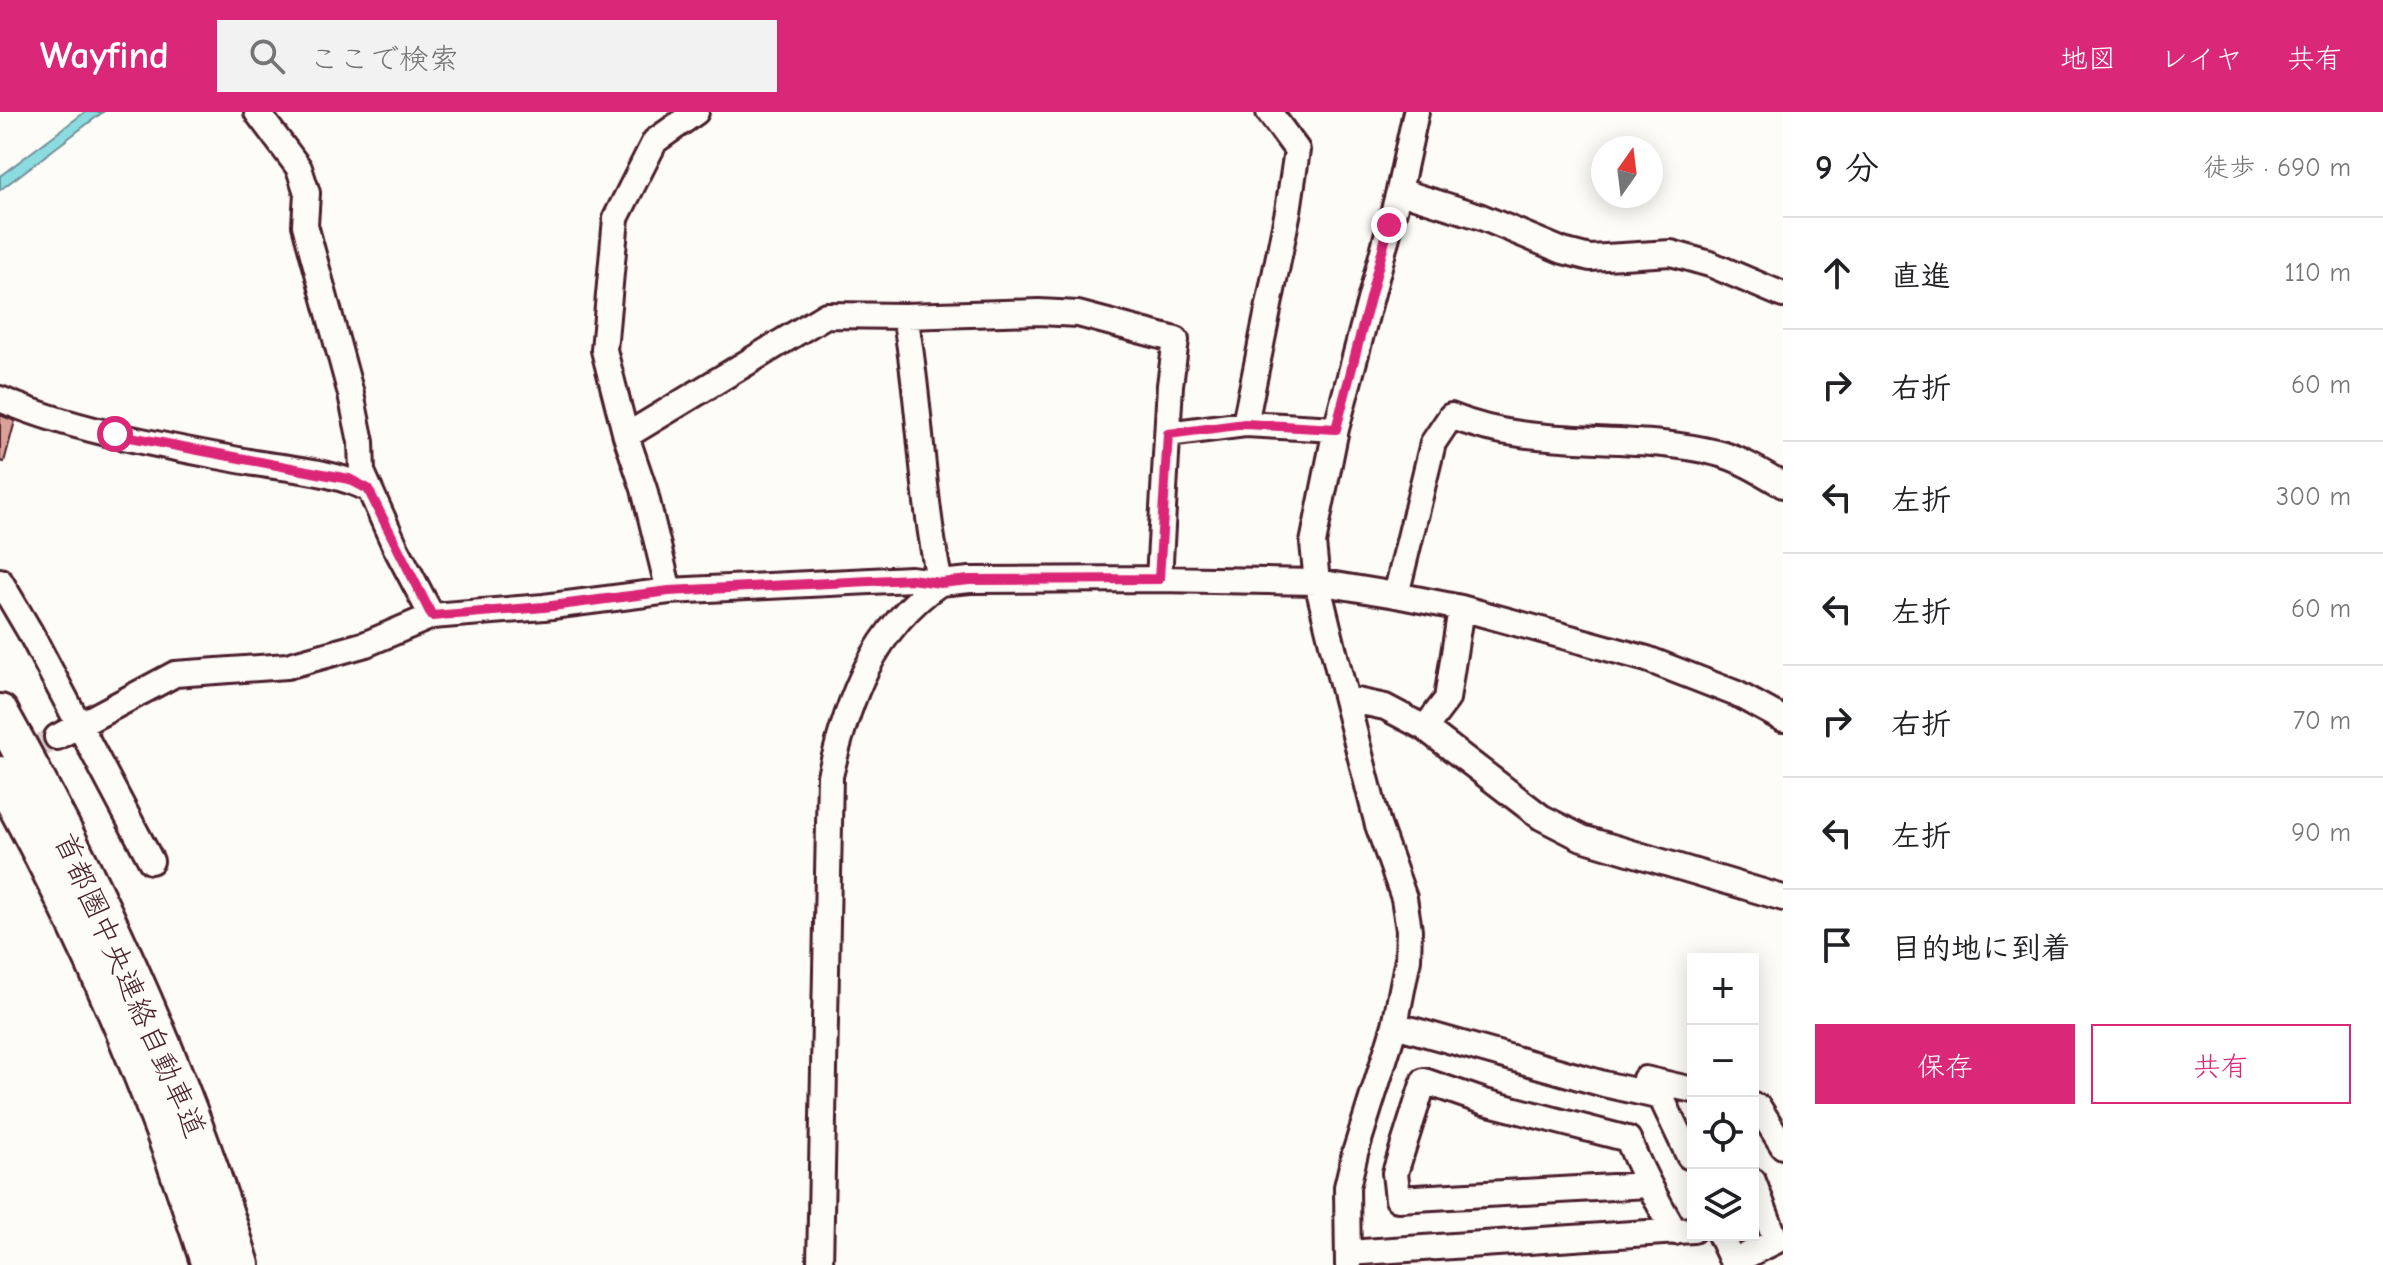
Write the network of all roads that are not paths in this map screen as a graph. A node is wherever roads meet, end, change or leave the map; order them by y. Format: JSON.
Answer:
{"nodes":[{"id":1,"x":257,"y":112,"type":"edge"},
{"id":2,"x":696,"y":112,"type":"edge"},
{"id":3,"x":1269,"y":112,"type":"edge"},
{"id":4,"x":1416,"y":112,"type":"edge"},
{"id":5,"x":1399,"y":191,"type":"junction"},
{"id":6,"x":1783,"y":295,"type":"edge"},
{"id":7,"x":905,"y":316,"type":"junction"},
{"id":8,"x":0,"y":399,"type":"edge"},
{"id":9,"x":1245,"y":424,"type":"junction"},
{"id":10,"x":1336,"y":429,"type":"junction"},
{"id":11,"x":1168,"y":434,"type":"junction"},
{"id":12,"x":626,"y":436,"type":"junction"},
{"id":13,"x":1783,"y":485,"type":"edge"},
{"id":14,"x":368,"y":489,"type":"junction"},
{"id":15,"x":1159,"y":579,"type":"junction"},
{"id":16,"x":0,"y":581,"type":"edge"},
{"id":17,"x":1317,"y":582,"type":"junction"},
{"id":18,"x":940,"y":583,"type":"junction"},
{"id":19,"x":669,"y":591,"type":"junction"},
{"id":20,"x":1396,"y":595,"type":"junction"},
{"id":21,"x":1461,"y":608,"type":"junction"},
{"id":22,"x":432,"y":616,"type":"junction"},
{"id":23,"x":1347,"y":699,"type":"junction"},
{"id":24,"x":0,"y":713,"type":"edge"},
{"id":25,"x":1783,"y":719,"type":"edge"},
{"id":26,"x":80,"y":724,"type":"junction"},
{"id":27,"x":1425,"y":728,"type":"junction"},
{"id":28,"x":57,"y":737,"type":"tunnel mouth"},
{"id":29,"x":0,"y":775,"type":"edge"},
{"id":30,"x":151,"y":861,"type":"dead end"},
{"id":31,"x":1783,"y":898,"type":"edge"},
{"id":32,"x":1395,"y":1025,"type":"junction"},
{"id":33,"x":1687,"y":1088,"type":"edge"},
{"id":34,"x":1637,"y":1091,"type":"junction"},
{"id":35,"x":1759,"y":1108,"type":"edge"},
{"id":36,"x":1783,"y":1146,"type":"edge"},
{"id":37,"x":1687,"y":1149,"type":"edge"},
{"id":38,"x":1648,"y":1185,"type":"junction"},
{"id":39,"x":1759,"y":1197,"type":"edge"},
{"id":40,"x":1684,"y":1231,"type":"edge"},
{"id":41,"x":1723,"y":1241,"type":"edge"},
{"id":42,"x":1348,"y":1259,"type":"edge"},
{"id":43,"x":1733,"y":1264,"type":"edge"},
{"id":44,"x":210,"y":1265,"type":"edge"},
{"id":45,"x":241,"y":1265,"type":"edge"},
{"id":46,"x":820,"y":1265,"type":"edge"}],
"edges":[{"from":1,"to":14,"type":"street"},
{"from":2,"to":12,"type":"street"},
{"from":3,"to":9,"type":"street"},
{"from":4,"to":5,"type":"street"},
{"from":5,"to":6,"type":"street"},
{"from":5,"to":10,"type":"street"},
{"from":7,"to":11,"type":"street"},
{"from":7,"to":12,"type":"street"},
{"from":7,"to":18,"type":"street"},
{"from":8,"to":14,"type":"street"},
{"from":9,"to":10,"type":"street"},
{"from":9,"to":11,"type":"street"},
{"from":10,"to":17,"type":"street"},
{"from":11,"to":15,"type":"street"},
{"from":12,"to":19,"type":"street"},
{"from":13,"to":20,"type":"street"},
{"from":14,"to":22,"type":"street"},
{"from":15,"to":17,"type":"street"},
{"from":15,"to":18,"type":"street"},
{"from":16,"to":26,"type":"street"},
{"from":17,"to":20,"type":"street"},
{"from":17,"to":23,"type":"street"},
{"from":18,"to":19,"type":"street"},
{"from":18,"to":46,"type":"street"},
{"from":19,"to":22,"type":"street"},
{"from":20,"to":21,"type":"street"},
{"from":21,"to":25,"type":"street"},
{"from":21,"to":27,"type":"street"},
{"from":22,"to":26,"type":"street"},
{"from":23,"to":27,"type":"street"},
{"from":23,"to":32,"type":"street"},
{"from":24,"to":45,"type":"highway","name":"首都圏中央連絡自動車道"},
{"from":26,"to":28,"type":"street"},
{"from":26,"to":30,"type":"street"},
{"from":27,"to":31,"type":"street"},
{"from":29,"to":44,"type":"highway","name":"首都圏中央連絡自動車道"},
{"from":32,"to":34,"type":"street"},
{"from":32,"to":42,"type":"street"},
{"from":33,"to":34,"type":"street"},
{"from":34,"to":37,"type":"street"},
{"from":35,"to":36,"type":"street"},
{"from":38,"to":38,"type":"street"},
{"from":38,"to":40,"type":"street"},
{"from":39,"to":43,"type":"street"},
{"from":40,"to":42,"type":"street"},
{"from":41,"to":43,"type":"street"}]}
